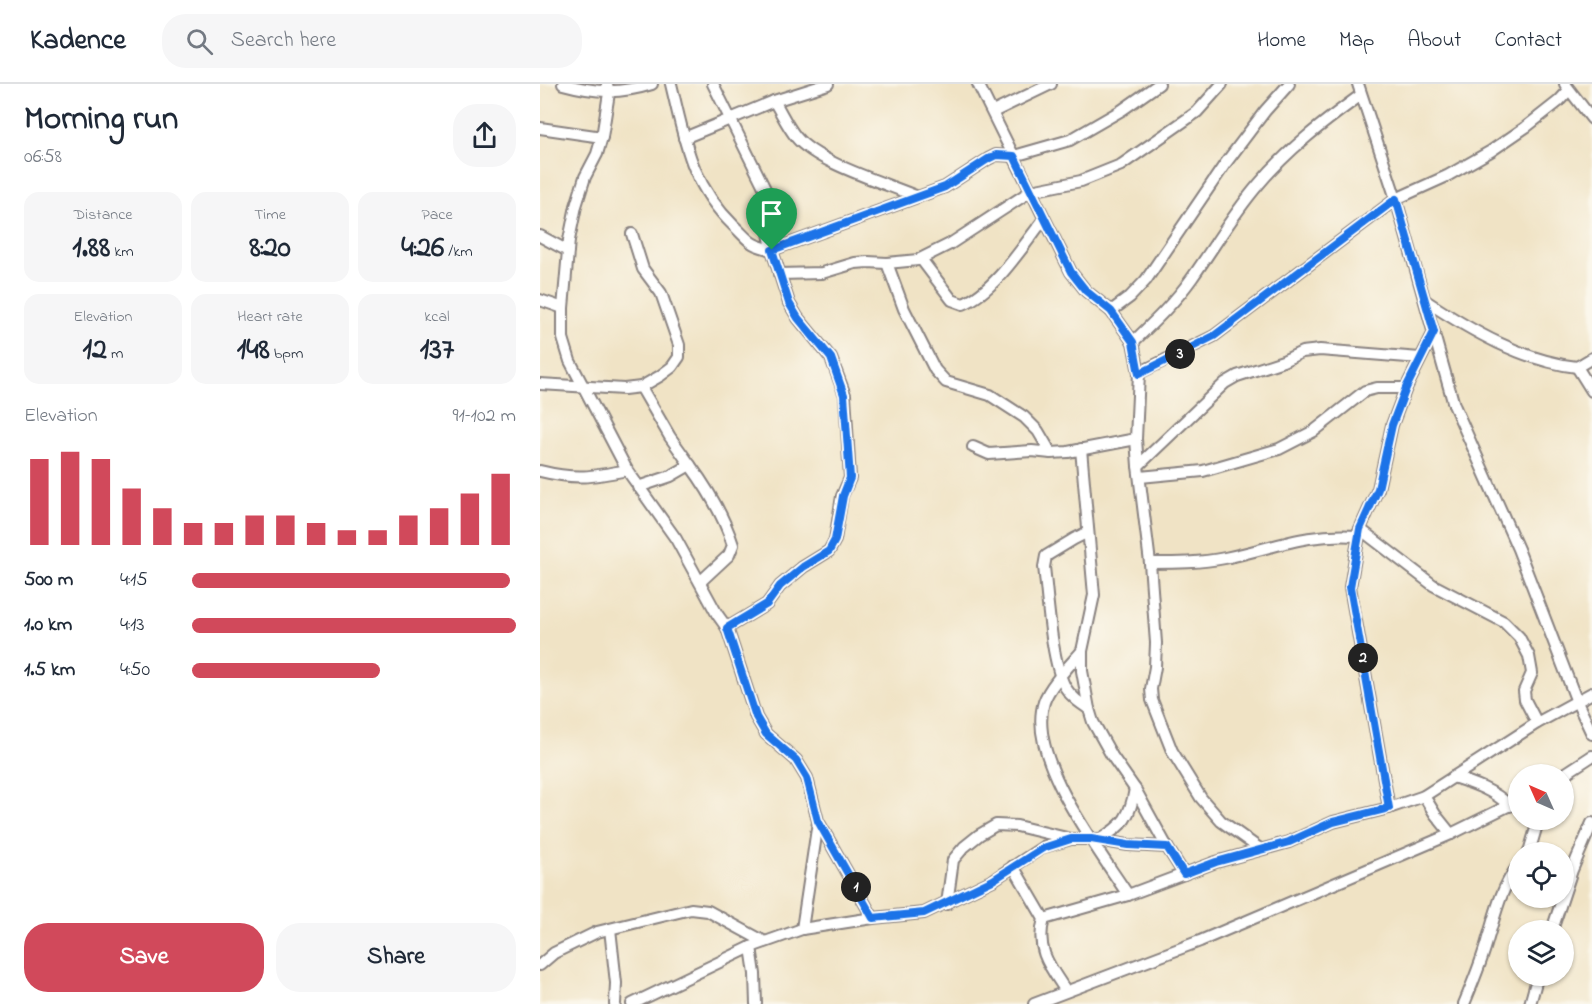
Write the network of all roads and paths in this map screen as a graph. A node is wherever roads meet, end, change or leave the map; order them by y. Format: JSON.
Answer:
{"nodes":[{"id":1,"x":564,"y":84,"type":"edge"},
{"id":2,"x":652,"y":84,"type":"edge"},
{"id":3,"x":671,"y":84,"type":"edge"},
{"id":4,"x":713,"y":84,"type":"edge"},
{"id":5,"x":828,"y":84,"type":"edge"},
{"id":6,"x":978,"y":84,"type":"edge"},
{"id":7,"x":1051,"y":84,"type":"edge"},
{"id":8,"x":1159,"y":84,"type":"edge"},
{"id":9,"x":1222,"y":84,"type":"edge"},
{"id":10,"x":1289,"y":84,"type":"edge"},
{"id":11,"x":1358,"y":84,"type":"edge"},
{"id":12,"x":1567,"y":87,"type":"edge"},
{"id":13,"x":608,"y":88,"type":"edge"},
{"id":14,"x":1361,"y":95,"type":"junction"},
{"id":15,"x":774,"y":101,"type":"junction"},
{"id":16,"x":993,"y":112,"type":"junction"},
{"id":17,"x":732,"y":118,"type":"junction"},
{"id":18,"x":1592,"y":119,"type":"edge"},
{"id":19,"x":540,"y":128,"type":"edge"},
{"id":20,"x":602,"y":137,"type":"junction"},
{"id":21,"x":684,"y":138,"type":"junction"},
{"id":22,"x":1014,"y":156,"type":"junction"},
{"id":23,"x":1031,"y":191,"type":"junction"},
{"id":24,"x":918,"y":196,"type":"junction"},
{"id":25,"x":1396,"y":199,"type":"junction"},
{"id":26,"x":1044,"y":219,"type":"junction"},
{"id":27,"x":632,"y":234,"type":"dead end"},
{"id":28,"x":540,"y":237,"type":"edge"},
{"id":29,"x":772,"y":250,"type":"junction"},
{"id":30,"x":568,"y":251,"type":"junction"},
{"id":31,"x":921,"y":259,"type":"junction"},
{"id":32,"x":887,"y":263,"type":"junction"},
{"id":33,"x":779,"y":274,"type":"junction"},
{"id":34,"x":540,"y":300,"type":"edge"},
{"id":35,"x":1426,"y":301,"type":"junction"},
{"id":36,"x":563,"y":308,"type":"junction"},
{"id":37,"x":1111,"y":311,"type":"junction"},
{"id":38,"x":1434,"y":332,"type":"junction"},
{"id":39,"x":1133,"y":342,"type":"junction"},
{"id":40,"x":1420,"y":358,"type":"junction"},
{"id":41,"x":1592,"y":358,"type":"edge"},
{"id":42,"x":1577,"y":367,"type":"junction"},
{"id":43,"x":1139,"y":374,"type":"junction"},
{"id":44,"x":540,"y":384,"type":"edge"},
{"id":45,"x":582,"y":387,"type":"junction"},
{"id":46,"x":641,"y":387,"type":"junction"},
{"id":47,"x":1406,"y":388,"type":"junction"},
{"id":48,"x":1592,"y":391,"type":"edge"},
{"id":49,"x":1136,"y":439,"type":"junction"},
{"id":50,"x":974,"y":447,"type":"dead end"},
{"id":51,"x":1081,"y":449,"type":"junction"},
{"id":52,"x":1051,"y":453,"type":"junction"},
{"id":53,"x":690,"y":465,"type":"junction"},
{"id":54,"x":627,"y":470,"type":"junction"},
{"id":55,"x":540,"y":471,"type":"edge"},
{"id":56,"x":1139,"y":471,"type":"junction"},
{"id":57,"x":638,"y":487,"type":"junction"},
{"id":58,"x":1088,"y":532,"type":"junction"},
{"id":59,"x":1359,"y":532,"type":"junction"},
{"id":60,"x":1150,"y":563,"type":"junction"},
{"id":61,"x":700,"y":582,"type":"junction"},
{"id":62,"x":727,"y":628,"type":"junction"},
{"id":63,"x":1082,"y":651,"type":"junction"},
{"id":64,"x":1061,"y":677,"type":"junction"},
{"id":65,"x":1592,"y":693,"type":"edge"},
{"id":66,"x":1577,"y":702,"type":"junction"},
{"id":67,"x":1089,"y":709,"type":"junction"},
{"id":68,"x":1537,"y":723,"type":"junction"},
{"id":69,"x":1592,"y":734,"type":"edge"},
{"id":70,"x":1592,"y":756,"type":"edge"},
{"id":71,"x":1574,"y":767,"type":"edge"},
{"id":72,"x":1453,"y":777,"type":"junction"},
{"id":73,"x":1135,"y":789,"type":"junction"},
{"id":74,"x":1424,"y":796,"type":"junction"},
{"id":75,"x":1508,"y":801,"type":"edge"},
{"id":76,"x":1508,"y":807,"type":"edge"},
{"id":77,"x":1389,"y":808,"type":"junction"},
{"id":78,"x":818,"y":821,"type":"junction"},
{"id":79,"x":1592,"y":823,"type":"edge"},
{"id":80,"x":1451,"y":834,"type":"junction"},
{"id":81,"x":1071,"y":839,"type":"junction"},
{"id":82,"x":1095,"y":840,"type":"junction"},
{"id":83,"x":1167,"y":847,"type":"junction"},
{"id":84,"x":1260,"y":849,"type":"junction"},
{"id":85,"x":1013,"y":866,"type":"junction"},
{"id":86,"x":1184,"y":874,"type":"junction"},
{"id":87,"x":1508,"y":879,"type":"edge"},
{"id":88,"x":1128,"y":895,"type":"junction"},
{"id":89,"x":947,"y":904,"type":"junction"},
{"id":90,"x":873,"y":918,"type":"junction"},
{"id":91,"x":1044,"y":919,"type":"junction"},
{"id":92,"x":1555,"y":920,"type":"edge"},
{"id":93,"x":610,"y":929,"type":"junction"},
{"id":94,"x":802,"y":929,"type":"junction"},
{"id":95,"x":763,"y":941,"type":"junction"},
{"id":96,"x":751,"y":947,"type":"junction"},
{"id":97,"x":540,"y":965,"type":"edge"},
{"id":98,"x":1536,"y":986,"type":"edge"},
{"id":99,"x":1066,"y":992,"type":"junction"},
{"id":100,"x":1047,"y":1002,"type":"edge"},
{"id":101,"x":615,"y":1004,"type":"edge"},
{"id":102,"x":633,"y":1004,"type":"edge"},
{"id":103,"x":756,"y":1004,"type":"edge"},
{"id":104,"x":1034,"y":1004,"type":"edge"},
{"id":105,"x":1464,"y":1004,"type":"edge"},
{"id":106,"x":1530,"y":1004,"type":"edge"}],
"edges":[{"from":1,"to":13,"type":"street"},
{"from":2,"to":13,"type":"street"},
{"from":3,"to":21,"type":"street"},
{"from":4,"to":17,"type":"street"},
{"from":5,"to":15,"type":"street"},
{"from":6,"to":16,"type":"street"},
{"from":7,"to":16,"type":"street"},
{"from":8,"to":22,"type":"street"},
{"from":9,"to":23,"type":"street"},
{"from":10,"to":37,"type":"street"},
{"from":11,"to":14,"type":"street"},
{"from":12,"to":18,"type":"street"},
{"from":12,"to":25,"type":"street"},
{"from":13,"to":20,"type":"street"},
{"from":14,"to":25,"type":"street"},
{"from":14,"to":39,"type":"street"},
{"from":15,"to":17,"type":"street"},
{"from":15,"to":24,"type":"street"},
{"from":16,"to":22,"type":"street"},
{"from":17,"to":21,"type":"street"},
{"from":17,"to":29,"type":"street"},
{"from":19,"to":20,"type":"street"},
{"from":20,"to":30,"type":"street"},
{"from":21,"to":29,"type":"street"},
{"from":22,"to":23,"type":"street"},
{"from":22,"to":24,"type":"street"},
{"from":23,"to":26,"type":"street"},
{"from":23,"to":31,"type":"street"},
{"from":24,"to":29,"type":"street"},
{"from":25,"to":35,"type":"street"},
{"from":25,"to":43,"type":"street"},
{"from":26,"to":31,"type":"street"},
{"from":26,"to":37,"type":"street"},
{"from":27,"to":46,"type":"street"},
{"from":28,"to":30,"type":"street"},
{"from":29,"to":33,"type":"street"},
{"from":30,"to":36,"type":"street"},
{"from":31,"to":32,"type":"street"},
{"from":32,"to":33,"type":"street"},
{"from":32,"to":52,"type":"street"},
{"from":33,"to":62,"type":"street"},
{"from":34,"to":36,"type":"street"},
{"from":35,"to":38,"type":"street"},
{"from":35,"to":42,"type":"street"},
{"from":36,"to":45,"type":"street"},
{"from":37,"to":39,"type":"street"},
{"from":38,"to":40,"type":"street"},
{"from":38,"to":66,"type":"street"},
{"from":39,"to":43,"type":"street"},
{"from":40,"to":47,"type":"street"},
{"from":40,"to":56,"type":"street"},
{"from":41,"to":42,"type":"street"},
{"from":42,"to":48,"type":"street"},
{"from":43,"to":49,"type":"street"},
{"from":44,"to":45,"type":"street"},
{"from":45,"to":46,"type":"street"},
{"from":45,"to":54,"type":"street"},
{"from":46,"to":53,"type":"street"},
{"from":47,"to":56,"type":"street"},
{"from":47,"to":59,"type":"street"},
{"from":49,"to":51,"type":"street"},
{"from":49,"to":56,"type":"street"},
{"from":50,"to":52,"type":"street"},
{"from":51,"to":52,"type":"street"},
{"from":51,"to":58,"type":"street"},
{"from":53,"to":57,"type":"street"},
{"from":53,"to":61,"type":"street"},
{"from":54,"to":55,"type":"street"},
{"from":54,"to":57,"type":"street"},
{"from":56,"to":60,"type":"street"},
{"from":57,"to":61,"type":"street"},
{"from":58,"to":63,"type":"street"},
{"from":58,"to":64,"type":"street"},
{"from":59,"to":60,"type":"street"},
{"from":59,"to":68,"type":"street"},
{"from":59,"to":77,"type":"street"},
{"from":60,"to":84,"type":"street"},
{"from":61,"to":62,"type":"street"},
{"from":62,"to":78,"type":"street"},
{"from":63,"to":64,"type":"street"},
{"from":63,"to":67,"type":"street"},
{"from":64,"to":67,"type":"street"},
{"from":64,"to":82,"type":"street"},
{"from":65,"to":66,"type":"street"},
{"from":66,"to":68,"type":"street"},
{"from":66,"to":69,"type":"street"},
{"from":67,"to":73,"type":"street"},
{"from":68,"to":72,"type":"street"},
{"from":70,"to":71,"type":"street"},
{"from":72,"to":74,"type":"street"},
{"from":72,"to":75,"type":"street"},
{"from":73,"to":82,"type":"street"},
{"from":73,"to":83,"type":"street"},
{"from":74,"to":77,"type":"street"},
{"from":74,"to":80,"type":"street"},
{"from":76,"to":80,"type":"street"},
{"from":77,"to":84,"type":"street"},
{"from":78,"to":90,"type":"street"},
{"from":78,"to":94,"type":"street"},
{"from":79,"to":92,"type":"street"},
{"from":80,"to":99,"type":"street"},
{"from":81,"to":82,"type":"street"},
{"from":81,"to":85,"type":"street"},
{"from":81,"to":89,"type":"street"},
{"from":82,"to":83,"type":"street"},
{"from":82,"to":88,"type":"street"},
{"from":83,"to":86,"type":"street"},
{"from":84,"to":86,"type":"street"},
{"from":85,"to":89,"type":"street"},
{"from":85,"to":91,"type":"street"},
{"from":86,"to":88,"type":"street"},
{"from":87,"to":105,"type":"street"},
{"from":88,"to":91,"type":"street"},
{"from":89,"to":90,"type":"street"},
{"from":90,"to":94,"type":"street"},
{"from":91,"to":99,"type":"street"},
{"from":93,"to":95,"type":"street"},
{"from":93,"to":97,"type":"street"},
{"from":93,"to":101,"type":"street"},
{"from":94,"to":95,"type":"street"},
{"from":95,"to":96,"type":"street"},
{"from":96,"to":102,"type":"street"},
{"from":96,"to":103,"type":"street"},
{"from":98,"to":106,"type":"street"},
{"from":99,"to":100,"type":"street"},
{"from":100,"to":104,"type":"street"}]}
